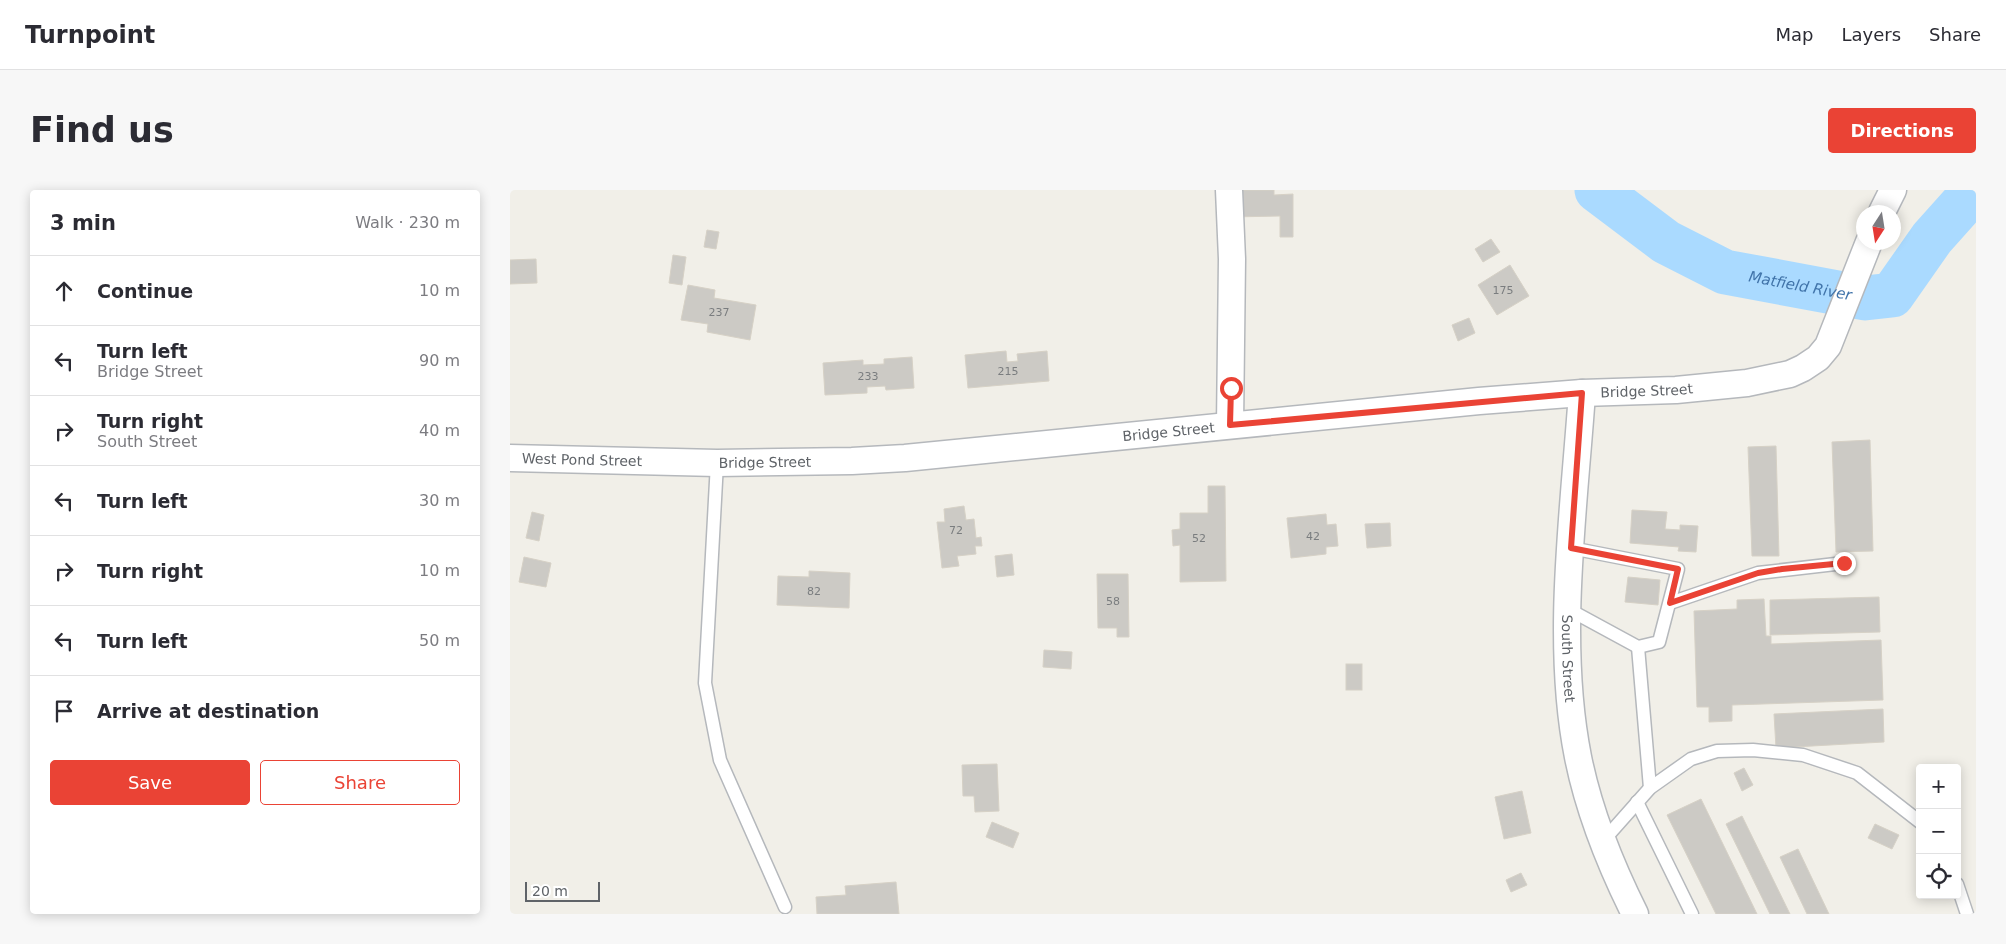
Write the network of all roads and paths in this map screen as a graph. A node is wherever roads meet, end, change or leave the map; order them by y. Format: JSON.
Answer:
{"nodes":[{"id":1,"x":1230,"y":190,"type":"edge"},
{"id":2,"x":1893,"y":190,"type":"edge"},
{"id":3,"x":1886,"y":205,"type":"edge"},
{"id":4,"x":1866,"y":250,"type":"edge"},
{"id":5,"x":1582,"y":393,"type":"junction"},
{"id":6,"x":1230,"y":425,"type":"junction"},
{"id":7,"x":510,"y":458,"type":"edge"},
{"id":8,"x":656,"y":462,"type":"joint"},
{"id":9,"x":717,"y":463,"type":"junction"},
{"id":10,"x":1571,"y":548,"type":"junction"},
{"id":11,"x":1844,"y":563,"type":"dead end"},
{"id":12,"x":1670,"y":603,"type":"junction"},
{"id":13,"x":1568,"y":609,"type":"junction"},
{"id":14,"x":1638,"y":648,"type":"junction"},
{"id":15,"x":1650,"y":788,"type":"junction"},
{"id":16,"x":1637,"y":802,"type":"junction"},
{"id":17,"x":1916,"y":819,"type":"edge"},
{"id":18,"x":1603,"y":841,"type":"junction"},
{"id":19,"x":1961,"y":896,"type":"edge"},
{"id":20,"x":785,"y":907,"type":"dead end"},
{"id":21,"x":1635,"y":914,"type":"edge"},
{"id":22,"x":1692,"y":914,"type":"edge"},
{"id":23,"x":1967,"y":914,"type":"edge"}],
"edges":[{"from":1,"to":6,"type":"street"},
{"from":2,"to":3,"type":"street"},
{"from":4,"to":5,"type":"street","name":"Bridge Street"},
{"from":5,"to":6,"type":"street","name":"Bridge Street"},
{"from":5,"to":10,"type":"street","name":"South Street"},
{"from":6,"to":9,"type":"street","name":"Bridge Street"},
{"from":7,"to":8,"type":"street","name":"West Pond Street"},
{"from":8,"to":9,"type":"street","name":"Bridge Street"},
{"from":9,"to":20,"type":"lane"},
{"from":10,"to":12,"type":"lane"},
{"from":10,"to":13,"type":"street","name":"South Street"},
{"from":11,"to":12,"type":"lane"},
{"from":12,"to":14,"type":"lane"},
{"from":13,"to":14,"type":"lane"},
{"from":13,"to":18,"type":"street","name":"South Street"},
{"from":14,"to":15,"type":"lane"},
{"from":15,"to":16,"type":"lane"},
{"from":15,"to":17,"type":"lane"},
{"from":16,"to":18,"type":"lane"},
{"from":16,"to":22,"type":"lane"},
{"from":18,"to":21,"type":"street","name":"South Street"},
{"from":19,"to":23,"type":"lane"}]}
